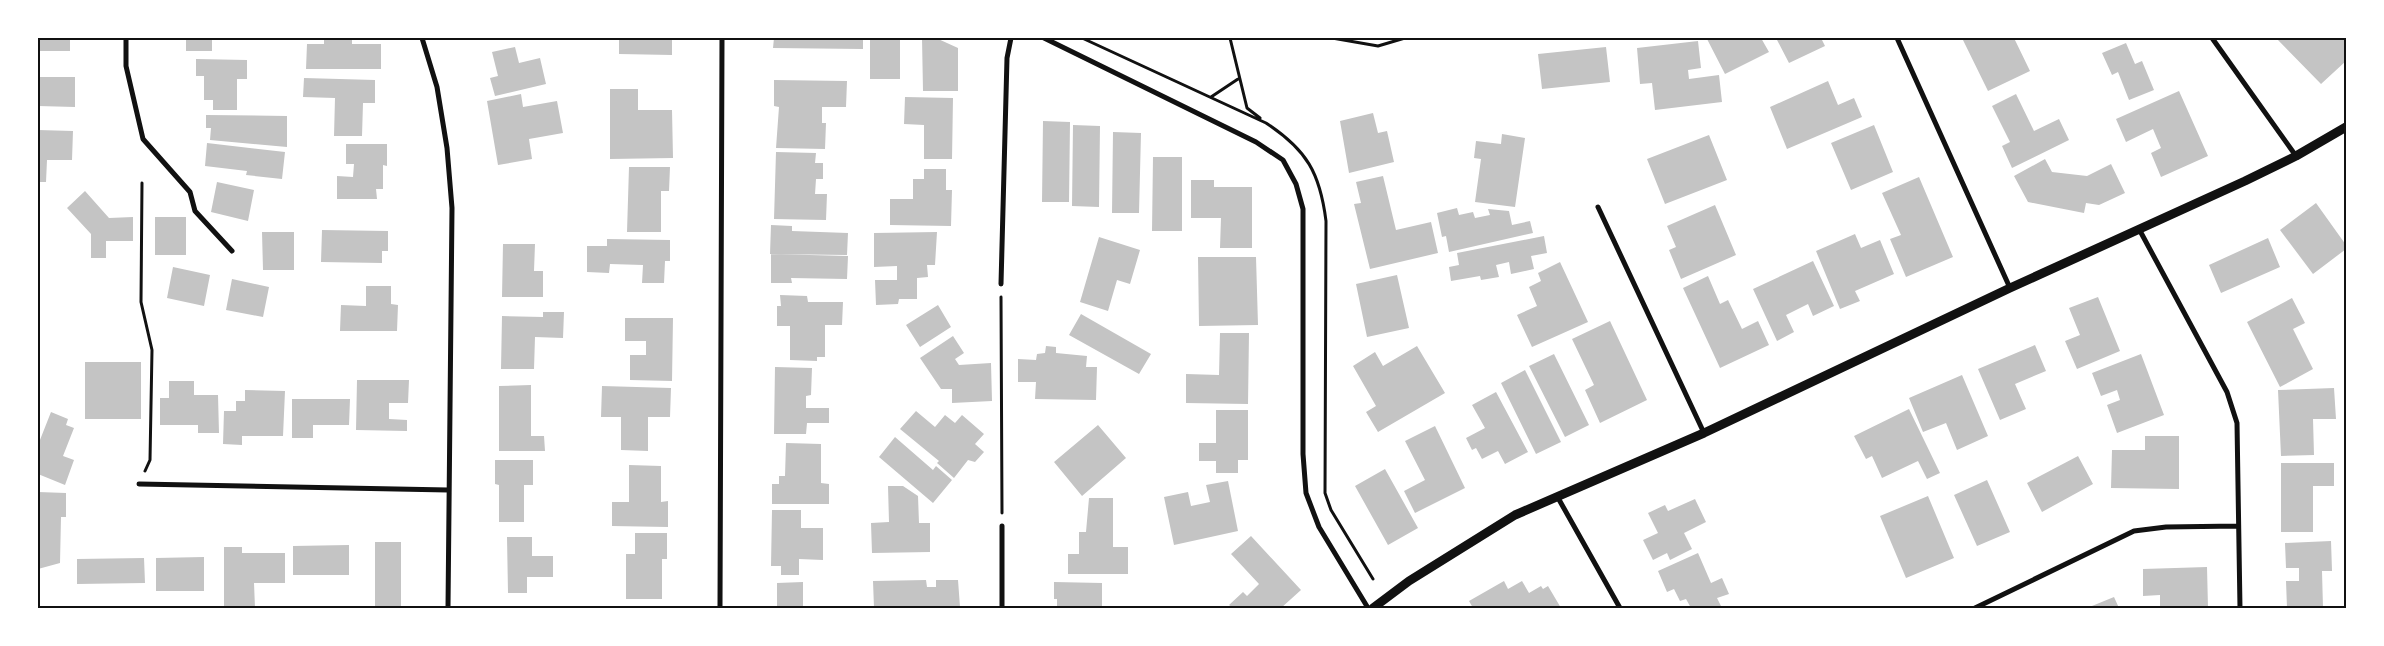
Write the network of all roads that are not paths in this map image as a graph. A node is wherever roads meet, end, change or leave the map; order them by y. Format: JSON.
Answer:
{"nodes":[{"id":1,"x":126,"y":38,"type":"edge"},
{"id":2,"x":422,"y":38,"type":"edge"},
{"id":3,"x":722,"y":38,"type":"edge"},
{"id":4,"x":1011,"y":38,"type":"edge"},
{"id":5,"x":1044,"y":38,"type":"edge"},
{"id":6,"x":1897,"y":38,"type":"edge"},
{"id":7,"x":2212,"y":38,"type":"edge"},
{"id":8,"x":2346,"y":127,"type":"edge"},
{"id":9,"x":2296,"y":156,"type":"junction"},
{"id":10,"x":1598,"y":207,"type":"dead end"},
{"id":11,"x":2139,"y":229,"type":"junction"},
{"id":12,"x":232,"y":251,"type":"dead end"},
{"id":13,"x":1001,"y":284,"type":"road end"},
{"id":14,"x":2010,"y":288,"type":"junction"},
{"id":15,"x":1704,"y":433,"type":"junction"},
{"id":16,"x":139,"y":484,"type":"road end"},
{"id":17,"x":448,"y":490,"type":"junction"},
{"id":18,"x":1556,"y":496,"type":"junction"},
{"id":19,"x":1002,"y":526,"type":"road end"},
{"id":20,"x":2238,"y":526,"type":"junction"},
{"id":21,"x":448,"y":608,"type":"edge"},
{"id":22,"x":720,"y":608,"type":"edge"},
{"id":23,"x":1002,"y":608,"type":"edge"},
{"id":24,"x":1368,"y":608,"type":"edge"},
{"id":25,"x":1373,"y":608,"type":"edge"},
{"id":26,"x":1620,"y":608,"type":"edge"},
{"id":27,"x":1975,"y":608,"type":"edge"},
{"id":28,"x":2240,"y":608,"type":"edge"}],
"edges":[{"from":1,"to":12,"type":"street"},
{"from":2,"to":17,"type":"street"},
{"from":3,"to":22,"type":"street"},
{"from":4,"to":13,"type":"street"},
{"from":5,"to":24,"type":"street"},
{"from":6,"to":14,"type":"street"},
{"from":7,"to":9,"type":"street"},
{"from":8,"to":9,"type":"street"},
{"from":9,"to":11,"type":"street"},
{"from":10,"to":15,"type":"street"},
{"from":11,"to":14,"type":"street"},
{"from":11,"to":20,"type":"street"},
{"from":14,"to":15,"type":"street"},
{"from":15,"to":18,"type":"street"},
{"from":16,"to":17,"type":"street"},
{"from":17,"to":21,"type":"street"},
{"from":18,"to":25,"type":"street"},
{"from":18,"to":26,"type":"street"},
{"from":19,"to":23,"type":"street"},
{"from":20,"to":27,"type":"street"},
{"from":20,"to":28,"type":"street"}]}
